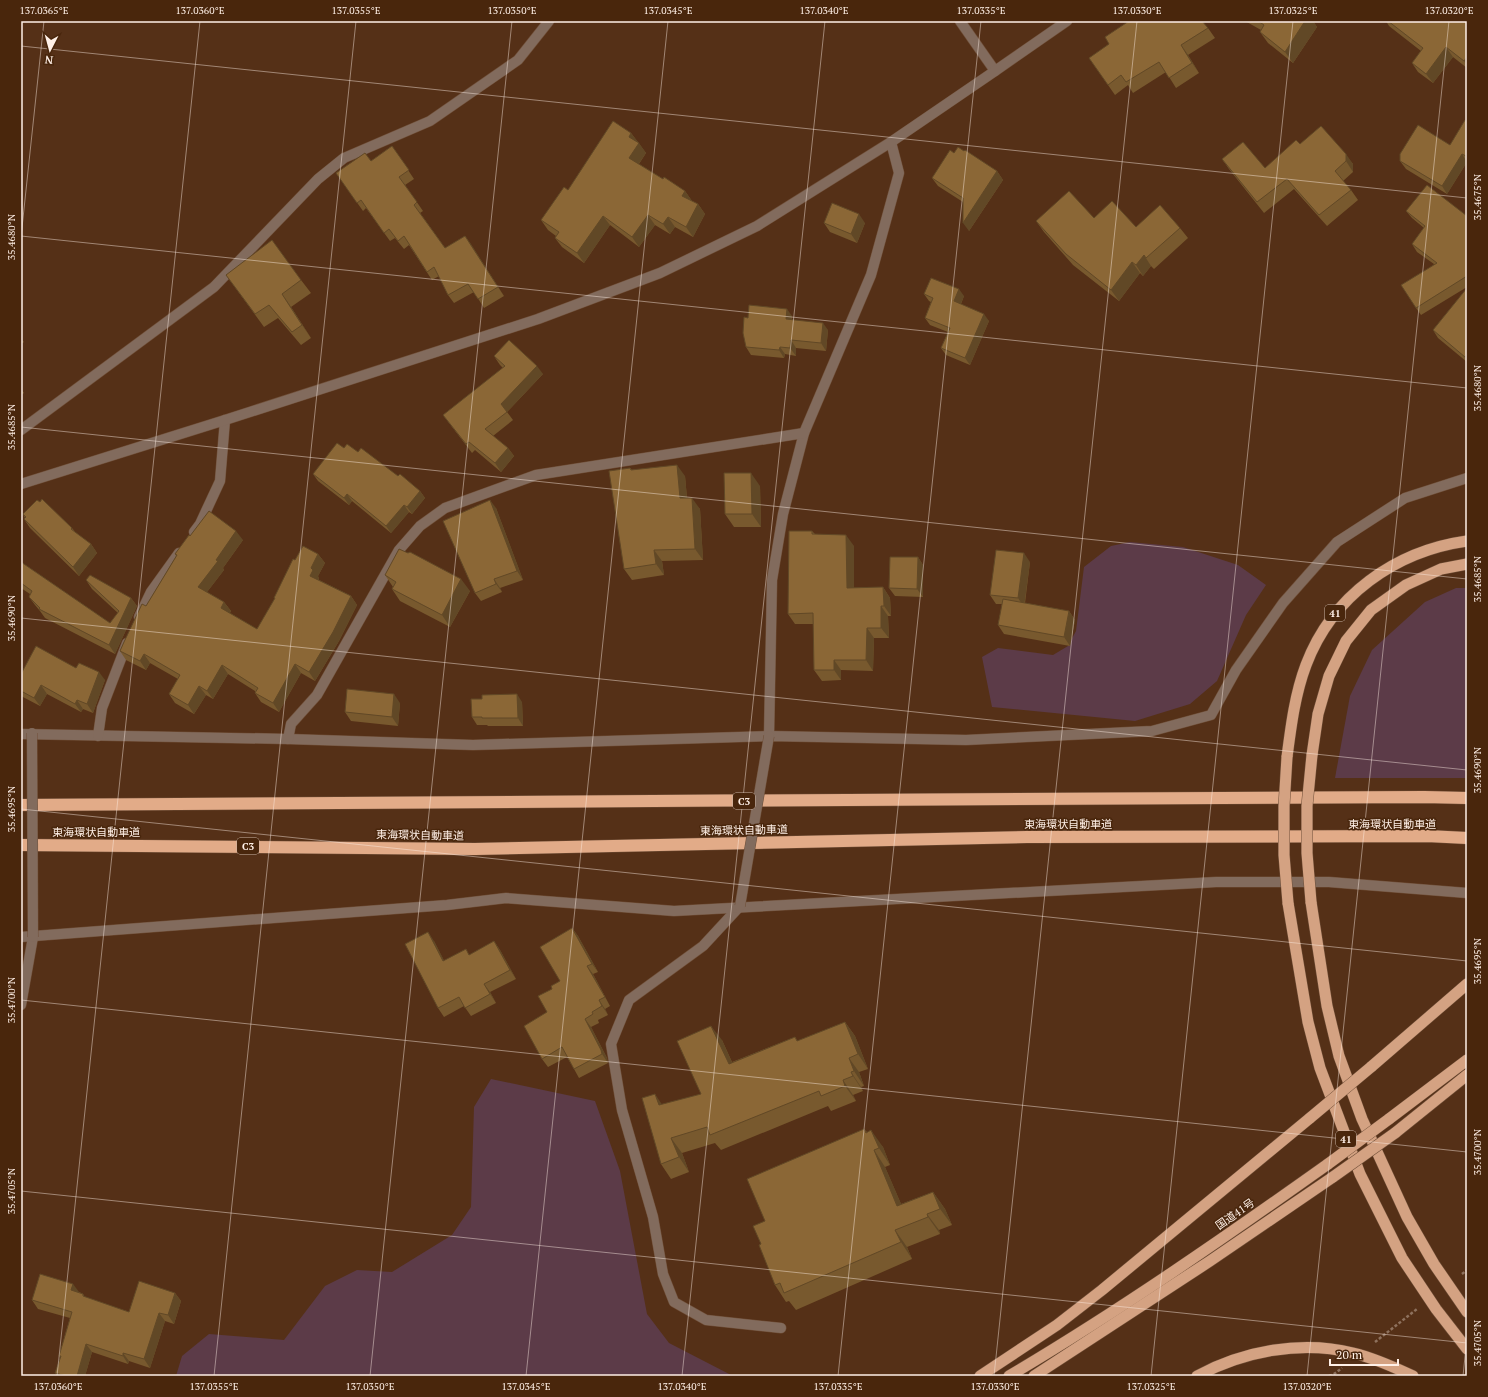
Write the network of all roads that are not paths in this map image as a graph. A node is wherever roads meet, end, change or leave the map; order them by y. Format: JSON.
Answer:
{"nodes":[{"id":1,"x":549,"y":21,"type":"edge"},
{"id":2,"x":960,"y":21,"type":"edge"},
{"id":3,"x":1067,"y":21,"type":"edge"},
{"id":4,"x":995,"y":71,"type":"junction"},
{"id":5,"x":891,"y":142,"type":"junction"},
{"id":6,"x":225,"y":420,"type":"junction"},
{"id":7,"x":21,"y":430,"type":"edge"},
{"id":8,"x":804,"y":432,"type":"junction"},
{"id":9,"x":1467,"y":478,"type":"edge"},
{"id":10,"x":21,"y":484,"type":"edge"},
{"id":11,"x":1467,"y":541,"type":"edge"},
{"id":12,"x":1467,"y":564,"type":"edge"},
{"id":13,"x":21,"y":734,"type":"edge"},
{"id":14,"x":32,"y":734,"type":"junction"},
{"id":15,"x":98,"y":736,"type":"junction"},
{"id":16,"x":769,"y":736,"type":"junction"},
{"id":17,"x":288,"y":739,"type":"junction"},
{"id":18,"x":1467,"y":798,"type":"edge"},
{"id":19,"x":21,"y":805,"type":"edge"},
{"id":20,"x":1467,"y":838,"type":"edge"},
{"id":21,"x":21,"y":845,"type":"edge"},
{"id":22,"x":1467,"y":893,"type":"edge"},
{"id":23,"x":740,"y":906,"type":"junction"},
{"id":24,"x":21,"y":937,"type":"edge"},
{"id":25,"x":33,"y":937,"type":"junction"},
{"id":26,"x":1467,"y":984,"type":"edge"},
{"id":27,"x":21,"y":1005,"type":"edge"},
{"id":28,"x":1467,"y":1060,"type":"edge"},
{"id":29,"x":1467,"y":1075,"type":"edge"},
{"id":30,"x":1467,"y":1312,"type":"edge"},
{"id":31,"x":781,"y":1328,"type":"dead end"},
{"id":32,"x":1467,"y":1349,"type":"edge"},
{"id":33,"x":980,"y":1376,"type":"edge"},
{"id":34,"x":1009,"y":1376,"type":"edge"},
{"id":35,"x":1034,"y":1376,"type":"edge"},
{"id":36,"x":1197,"y":1376,"type":"edge"},
{"id":37,"x":1413,"y":1376,"type":"edge"}],
"edges":[{"from":1,"to":7,"type":"street"},
{"from":2,"to":4,"type":"street"},
{"from":3,"to":4,"type":"street"},
{"from":4,"to":5,"type":"street"},
{"from":5,"to":6,"type":"street"},
{"from":5,"to":8,"type":"street"},
{"from":6,"to":10,"type":"street"},
{"from":6,"to":15,"type":"street"},
{"from":8,"to":16,"type":"street"},
{"from":8,"to":17,"type":"street"},
{"from":9,"to":16,"type":"street"},
{"from":11,"to":32,"type":"highway","number":"41","bridge":true},
{"from":12,"to":30,"type":"highway","number":"41","bridge":true},
{"from":13,"to":14,"type":"street"},
{"from":14,"to":15,"type":"street"},
{"from":14,"to":25,"type":"street","bridge":true},
{"from":15,"to":17,"type":"street"},
{"from":16,"to":17,"type":"street"},
{"from":16,"to":23,"type":"street","bridge":true},
{"from":18,"to":19,"type":"highway","number":"C3"},
{"from":20,"to":21,"type":"highway","name":"東海環状自動車道","number":"C3"},
{"from":22,"to":23,"type":"street"},
{"from":23,"to":25,"type":"street"},
{"from":23,"to":31,"type":"street"},
{"from":24,"to":25,"type":"street"},
{"from":25,"to":27,"type":"street"},
{"from":26,"to":33,"type":"highway","bridge":true},
{"from":28,"to":34,"type":"highway","name":"国道41号","number":"41","bridge":true},
{"from":29,"to":35,"type":"highway","number":"41","bridge":true},
{"from":36,"to":37,"type":"highway"}]}
